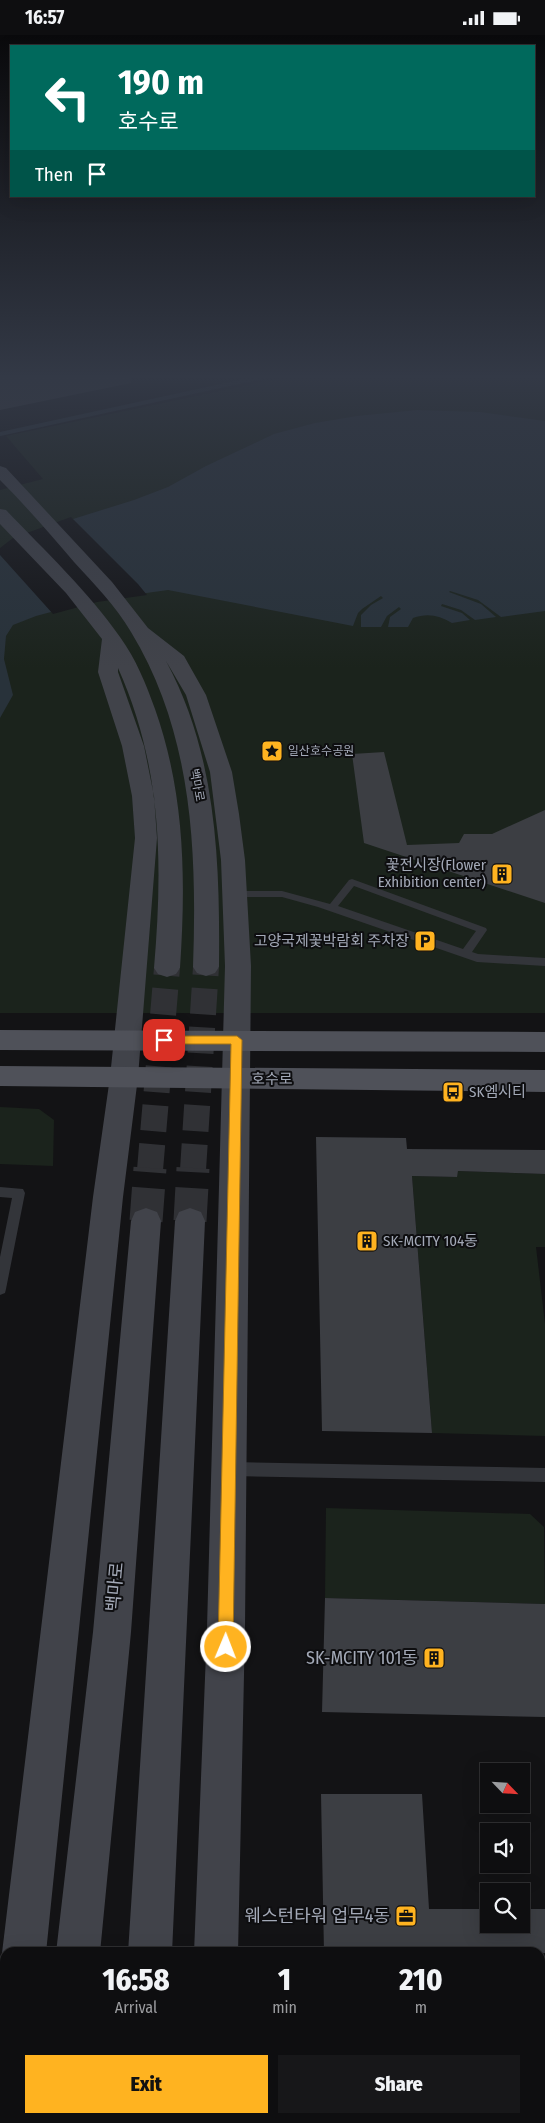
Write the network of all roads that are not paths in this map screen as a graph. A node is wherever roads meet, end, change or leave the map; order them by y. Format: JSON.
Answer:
{"nodes":[{"id":1,"x":2,"y":472,"type":"edge"},
{"id":2,"x":0,"y":514,"type":"edge"},
{"id":3,"x":135,"y":624,"type":"junction"},
{"id":4,"x":107,"y":632,"type":"junction"},
{"id":5,"x":235,"y":894,"type":"junction"},
{"id":6,"x":332,"y":908,"type":"junction"},
{"id":7,"x":465,"y":954,"type":"junction"},
{"id":8,"x":545,"y":962,"type":"edge"},
{"id":9,"x":206,"y":967,"type":"tunnel mouth"},
{"id":10,"x":167,"y":968,"type":"tunnel mouth"},
{"id":11,"x":0,"y":1040,"type":"edge"},
{"id":12,"x":127,"y":1040,"type":"junction"},
{"id":13,"x":237,"y":1040,"type":"junction"},
{"id":14,"x":545,"y":1043,"type":"edge"},
{"id":15,"x":0,"y":1076,"type":"edge"},
{"id":16,"x":124,"y":1077,"type":"junction"},
{"id":17,"x":236,"y":1079,"type":"junction"},
{"id":18,"x":545,"y":1081,"type":"edge"},
{"id":19,"x":0,"y":1192,"type":"edge"},
{"id":20,"x":146,"y":1221,"type":"tunnel mouth"},
{"id":21,"x":190,"y":1221,"type":"tunnel mouth"},
{"id":22,"x":0,"y":1289,"type":"edge"},
{"id":23,"x":228,"y":1469,"type":"junction"},
{"id":24,"x":545,"y":1475,"type":"edge"},
{"id":25,"x":25,"y":1947,"type":"edge"},
{"id":26,"x":79,"y":1947,"type":"edge"},
{"id":27,"x":150,"y":1947,"type":"edge"},
{"id":28,"x":216,"y":1947,"type":"edge"}],
"edges":[{"from":1,"to":3,"type":"main road"},
{"from":2,"to":4,"type":"main road"},
{"from":3,"to":5,"type":"main road"},
{"from":3,"to":9,"type":"main road","name":"백마로"},
{"from":4,"to":10,"type":"main road"},
{"from":4,"to":12,"type":"main road"},
{"from":5,"to":6,"type":"lane"},
{"from":5,"to":13,"type":"main road"},
{"from":6,"to":7,"type":"lane"},
{"from":6,"to":7,"type":"lane"},
{"from":7,"to":8,"type":"lane"},
{"from":11,"to":12,"type":"main road"},
{"from":12,"to":13,"type":"main road"},
{"from":12,"to":16,"type":"main road"},
{"from":13,"to":14,"type":"main road"},
{"from":13,"to":17,"type":"main road"},
{"from":15,"to":16,"type":"main road","name":"호수로"},
{"from":16,"to":17,"type":"main road","name":"호수로"},
{"from":16,"to":25,"type":"main road"},
{"from":17,"to":18,"type":"main road","name":"호수로"},
{"from":17,"to":23,"type":"main road"},
{"from":19,"to":22,"type":"lane"},
{"from":20,"to":26,"type":"main road","name":"백마로"},
{"from":21,"to":27,"type":"main road"},
{"from":23,"to":24,"type":"lane"},
{"from":23,"to":28,"type":"main road"}]}
